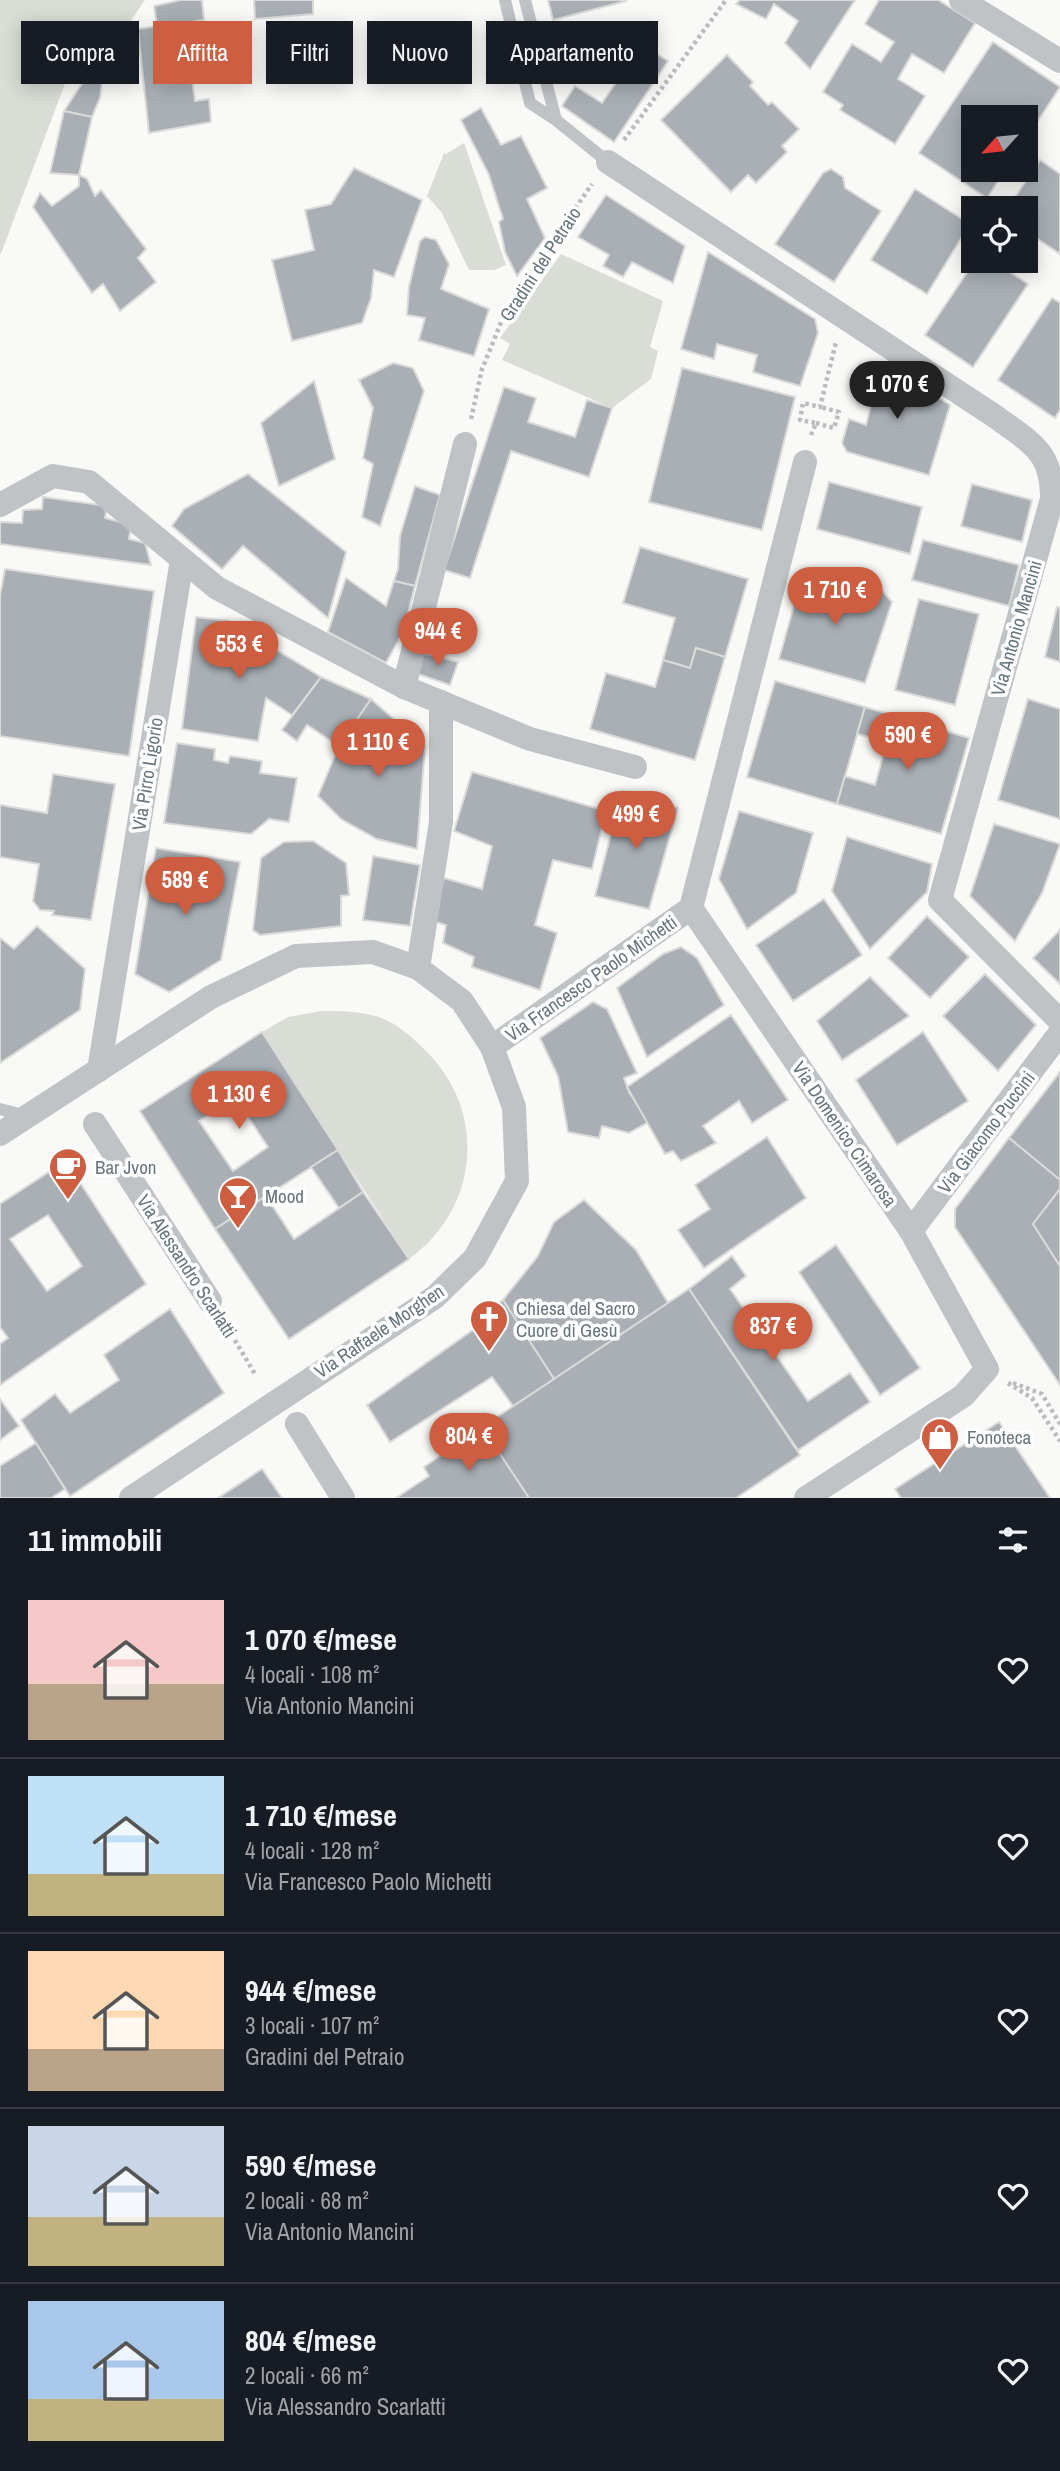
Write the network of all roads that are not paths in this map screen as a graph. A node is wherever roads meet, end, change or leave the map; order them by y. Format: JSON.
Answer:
{"nodes":[{"id":1,"x":505,"y":0,"type":"edge"},
{"id":2,"x":525,"y":0,"type":"edge"},
{"id":3,"x":961,"y":0,"type":"edge"},
{"id":4,"x":1060,"y":61,"type":"edge"},
{"id":5,"x":556,"y":120,"type":"junction"},
{"id":6,"x":608,"y":162,"type":"joint"},
{"id":7,"x":465,"y":444,"type":"road end"},
{"id":8,"x":805,"y":462,"type":"dead end"},
{"id":9,"x":0,"y":505,"type":"edge"},
{"id":10,"x":182,"y":560,"type":"junction"},
{"id":11,"x":404,"y":687,"type":"junction"},
{"id":12,"x":441,"y":702,"type":"junction"},
{"id":13,"x":635,"y":767,"type":"dead end"},
{"id":14,"x":691,"y":908,"type":"junction"},
{"id":15,"x":418,"y":968,"type":"junction"},
{"id":16,"x":1060,"y":1021,"type":"edge"},
{"id":17,"x":1060,"y":1033,"type":"edge"},
{"id":18,"x":492,"y":1047,"type":"junction"},
{"id":19,"x":99,"y":1070,"type":"junction"},
{"id":20,"x":0,"y":1109,"type":"edge"},
{"id":21,"x":27,"y":1116,"type":"junction"},
{"id":22,"x":95,"y":1124,"type":"dead end"},
{"id":23,"x":0,"y":1134,"type":"edge"},
{"id":24,"x":911,"y":1231,"type":"junction"},
{"id":25,"x":211,"y":1301,"type":"road end"},
{"id":26,"x":297,"y":1424,"type":"dead end"},
{"id":27,"x":131,"y":1498,"type":"edge"},
{"id":28,"x":343,"y":1498,"type":"edge"},
{"id":29,"x":806,"y":1498,"type":"edge"}],
"edges":[{"from":1,"to":5,"type":"lane"},
{"from":2,"to":5,"type":"lane"},
{"from":3,"to":4,"type":"street"},
{"from":5,"to":6,"type":"lane"},
{"from":6,"to":16,"type":"street","name":"Via Antonio Mancini"},
{"from":7,"to":11,"type":"street"},
{"from":8,"to":14,"type":"street","name":"Via Francesco Paolo Michetti"},
{"from":9,"to":10,"type":"street"},
{"from":10,"to":11,"type":"street"},
{"from":10,"to":19,"type":"street","name":"Via Pirro Ligorio"},
{"from":11,"to":12,"type":"street"},
{"from":12,"to":13,"type":"street"},
{"from":12,"to":15,"type":"street"},
{"from":14,"to":18,"type":"street","name":"Via Francesco Paolo Michetti"},
{"from":14,"to":24,"type":"street","name":"Via Domenico Cimarosa"},
{"from":15,"to":18,"type":"street","name":"Via Raffaele Morghen"},
{"from":15,"to":19,"type":"street","name":"Via Raffaele Morghen"},
{"from":17,"to":24,"type":"street","name":"Via Giacomo Puccini"},
{"from":18,"to":27,"type":"street","name":"Via Raffaele Morghen"},
{"from":19,"to":21,"type":"street","name":"Via Raffaele Morghen"},
{"from":20,"to":21,"type":"lane"},
{"from":21,"to":23,"type":"street","name":"Via Raffaele Morghen"},
{"from":22,"to":25,"type":"street","name":"Via Alessandro Scarlatti"},
{"from":24,"to":29,"type":"street","name":"Via Domenico Cimarosa"},
{"from":26,"to":28,"type":"street"}]}
